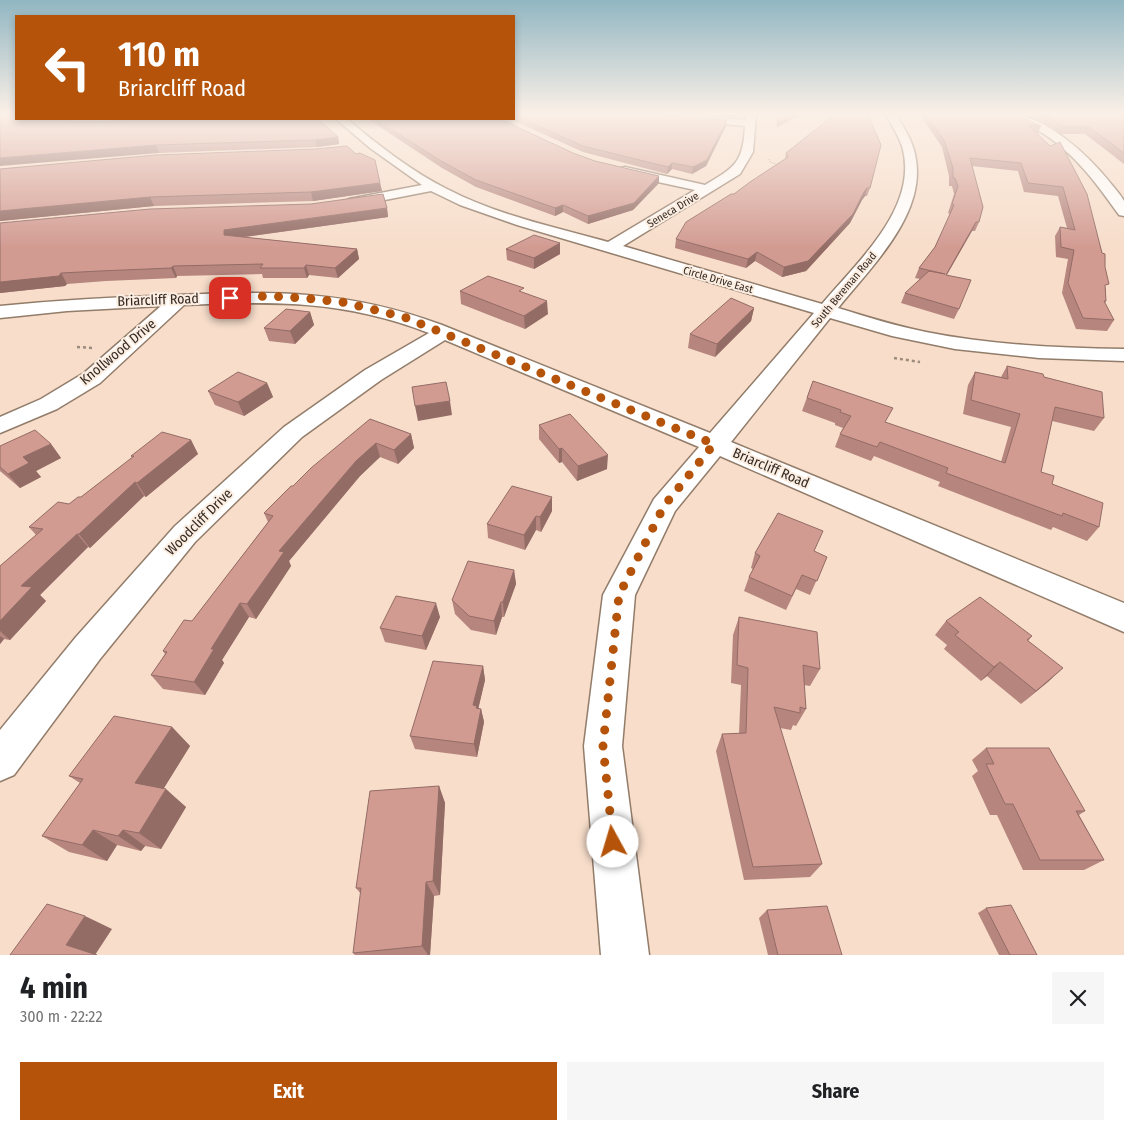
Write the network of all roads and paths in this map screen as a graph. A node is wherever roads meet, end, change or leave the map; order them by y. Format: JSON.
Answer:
{"nodes":[{"id":1,"x":769,"y":159,"type":"dead end"},
{"id":2,"x":395,"y":160,"type":"edge"},
{"id":3,"x":745,"y":160,"type":"edge"},
{"id":4,"x":912,"y":160,"type":"edge"},
{"id":5,"x":1082,"y":160,"type":"edge"},
{"id":6,"x":776,"y":164,"type":"edge"},
{"id":7,"x":612,"y":167,"type":"edge"},
{"id":8,"x":434,"y":187,"type":"junction"},
{"id":9,"x":707,"y":189,"type":"junction"},
{"id":10,"x":332,"y":205,"type":"edge"},
{"id":11,"x":1124,"y":212,"type":"edge"},
{"id":12,"x":609,"y":248,"type":"junction"},
{"id":13,"x":179,"y":300,"type":"junction"},
{"id":14,"x":827,"y":311,"type":"junction"},
{"id":15,"x":0,"y":312,"type":"edge"},
{"id":16,"x":444,"y":332,"type":"junction"},
{"id":17,"x":1124,"y":355,"type":"edge"},
{"id":18,"x":894,"y":358,"type":"dead end"},
{"id":19,"x":920,"y":362,"type":"dead end"},
{"id":20,"x":0,"y":426,"type":"edge"},
{"id":21,"x":714,"y":444,"type":"junction"},
{"id":22,"x":1124,"y":618,"type":"edge"},
{"id":23,"x":0,"y":761,"type":"edge"},
{"id":24,"x":625,"y":955,"type":"edge"}],
"edges":[{"from":1,"to":6,"type":"path"},
{"from":2,"to":8,"type":"street","name":"Circle Drive East"},
{"from":3,"to":9,"type":"street","name":"Seneca Drive"},
{"from":4,"to":14,"type":"street","name":"South Bereman Road"},
{"from":5,"to":11,"type":"street"},
{"from":7,"to":9,"type":"street"},
{"from":8,"to":10,"type":"street"},
{"from":8,"to":12,"type":"street","name":"Circle Drive East"},
{"from":9,"to":12,"type":"street","name":"Seneca Drive"},
{"from":12,"to":14,"type":"street","name":"Circle Drive East"},
{"from":13,"to":15,"type":"street","name":"Briarcliff Road"},
{"from":13,"to":16,"type":"street","name":"Briarcliff Road"},
{"from":13,"to":20,"type":"street","name":"Knollwood Drive"},
{"from":14,"to":17,"type":"street","name":"Circle Drive East"},
{"from":14,"to":21,"type":"street","name":"South Bereman Road"},
{"from":16,"to":21,"type":"street","name":"Briarcliff Road"},
{"from":16,"to":23,"type":"street","name":"Woodcliff Drive"},
{"from":18,"to":19,"type":"path"},
{"from":21,"to":22,"type":"street","name":"Briarcliff Road"},
{"from":21,"to":24,"type":"street","name":"South Bereman Road"}]}
